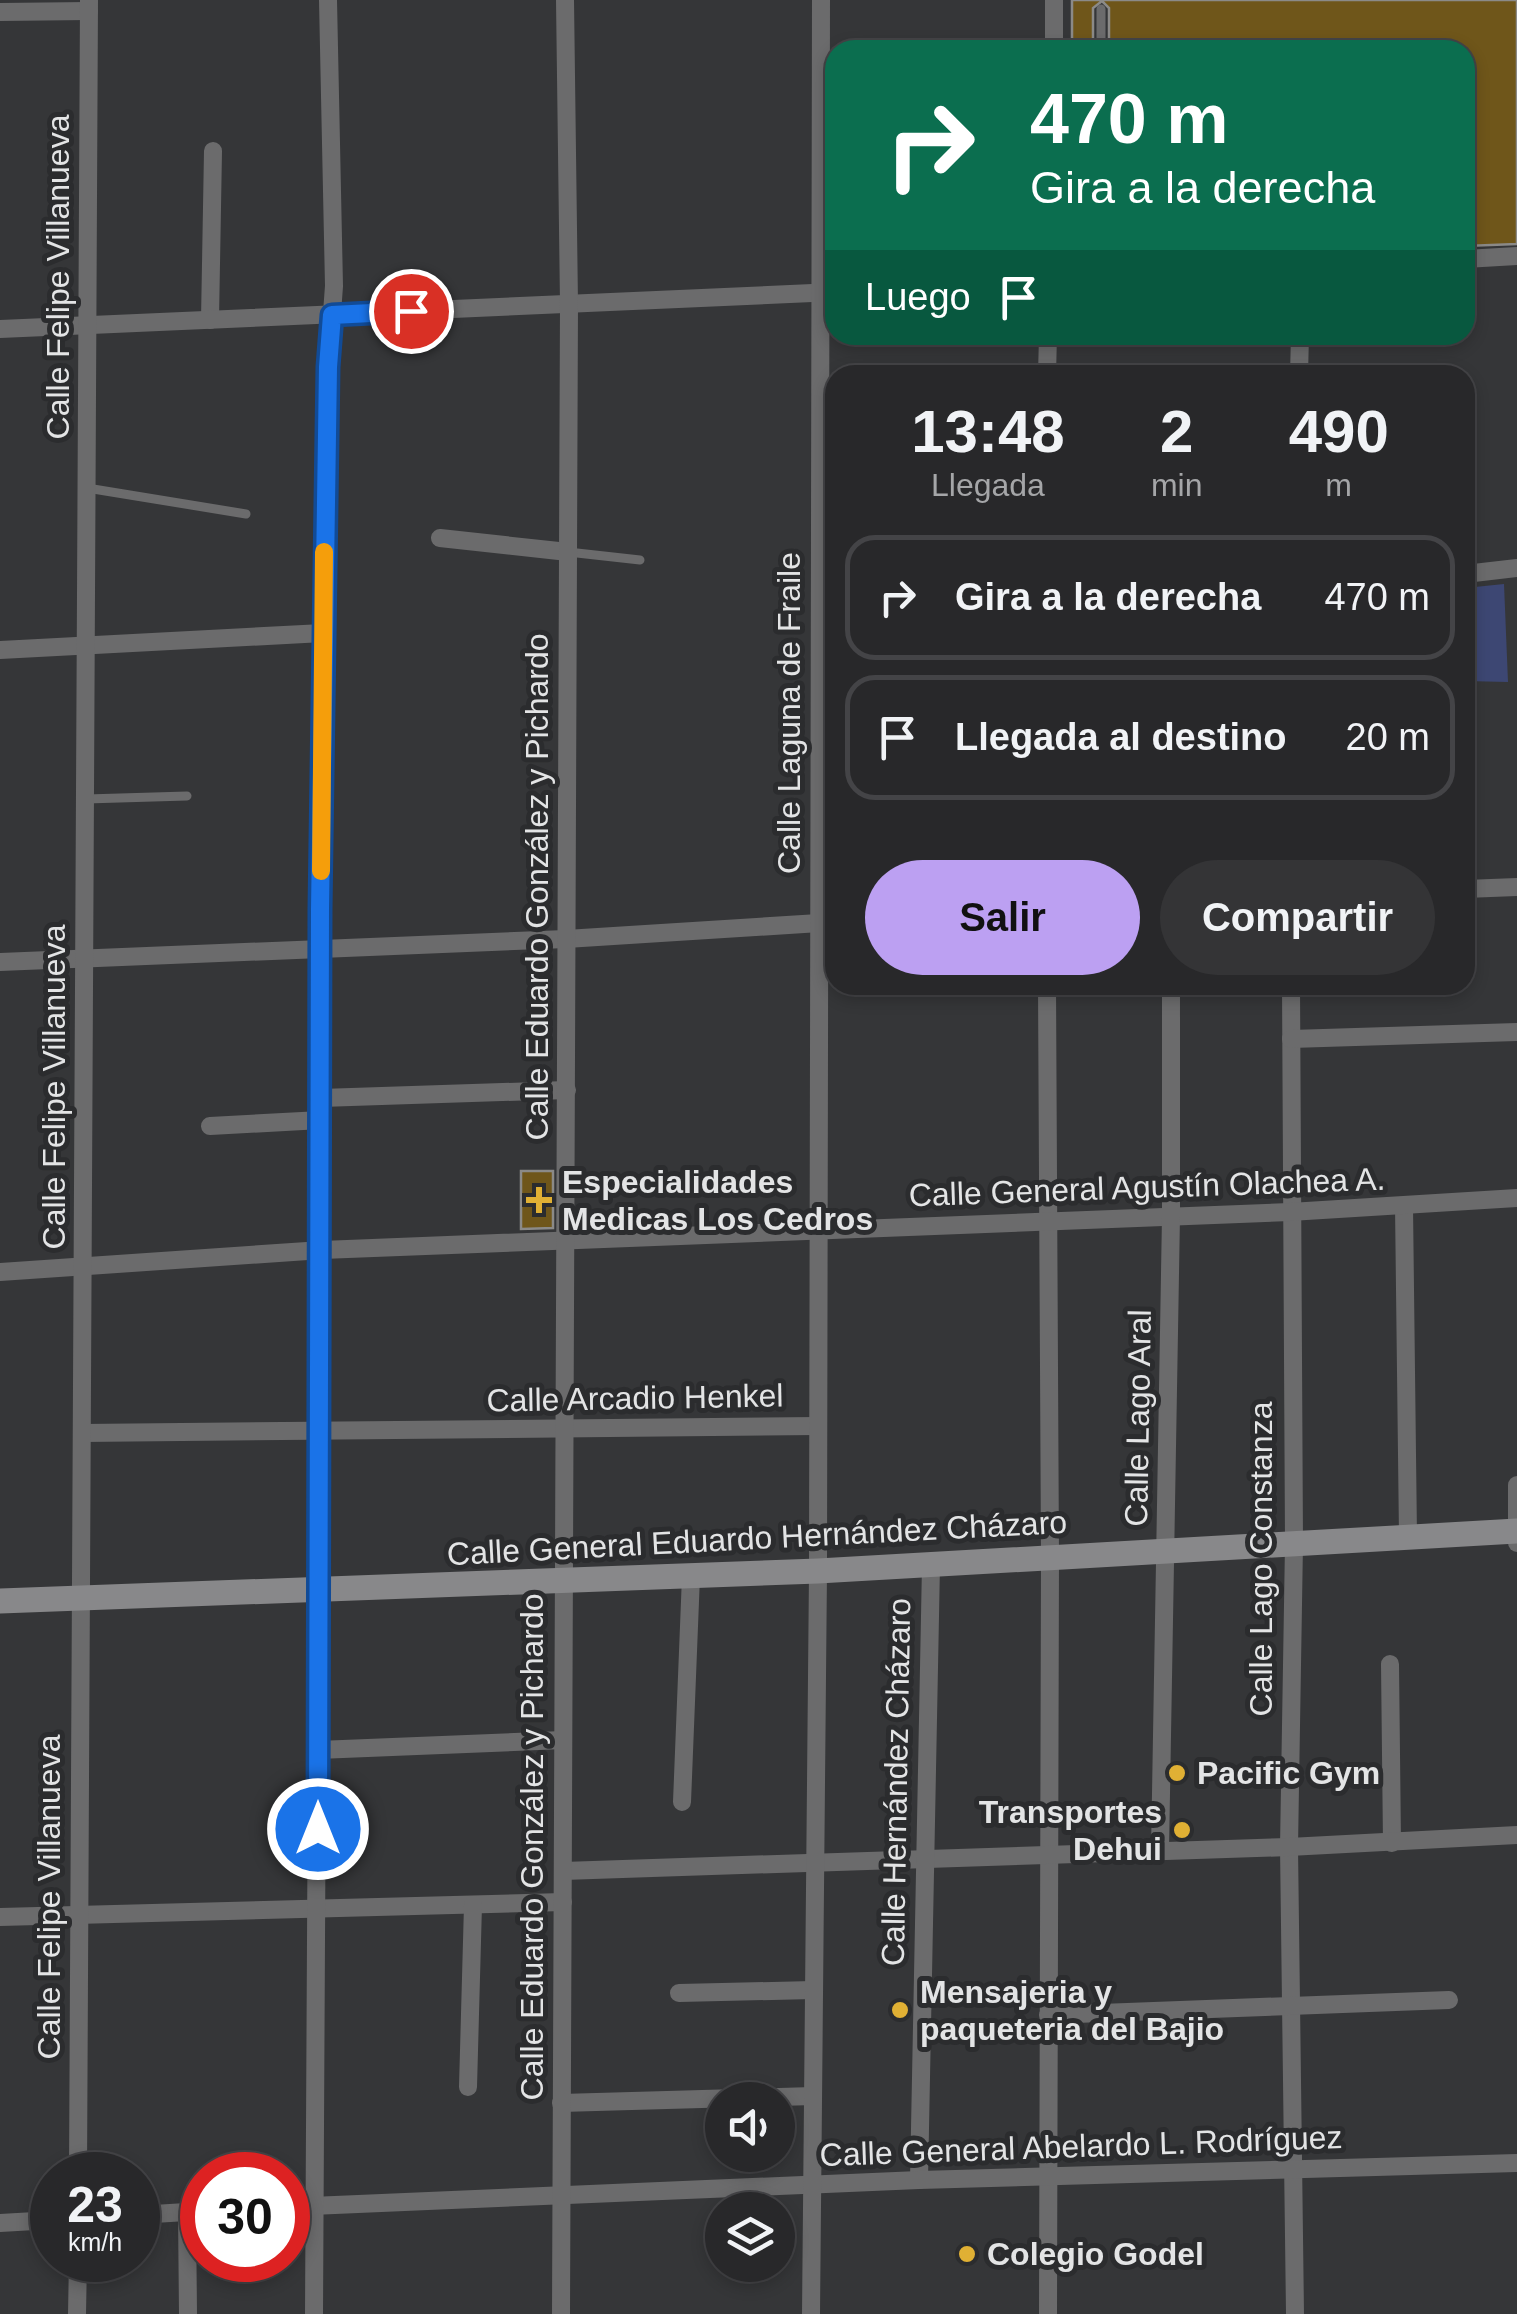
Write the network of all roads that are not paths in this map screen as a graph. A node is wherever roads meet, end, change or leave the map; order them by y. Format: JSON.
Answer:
{"nodes":[{"id":1,"x":328,"y":0,"type":"edge"},
{"id":2,"x":565,"y":0,"type":"edge"},
{"id":3,"x":821,"y":0,"type":"edge"},
{"id":4,"x":1054,"y":0,"type":"edge"},
{"id":5,"x":89,"y":6,"type":"edge"},
{"id":6,"x":1101,"y":10,"type":"dead end"},
{"id":7,"x":0,"y":12,"type":"edge"},
{"id":8,"x":1054,"y":40,"type":"edge"},
{"id":9,"x":1101,"y":40,"type":"edge"},
{"id":10,"x":213,"y":152,"type":"dead end"},
{"id":11,"x":825,"y":167,"type":"edge"},
{"id":12,"x":1517,"y":256,"type":"edge"},
{"id":13,"x":1475,"y":258,"type":"edge"},
{"id":14,"x":825,"y":292,"type":"edge"},
{"id":15,"x":569,"y":304,"type":"junction"},
{"id":16,"x":332,"y":315,"type":"junction"},
{"id":17,"x":210,"y":320,"type":"junction"},
{"id":18,"x":88,"y":325,"type":"junction"},
{"id":19,"x":0,"y":329,"type":"edge"},
{"id":20,"x":87,"y":488,"type":"junction"},
{"id":21,"x":246,"y":514,"type":"dead end"},
{"id":22,"x":440,"y":538,"type":"dead end"},
{"id":23,"x":568,"y":552,"type":"junction"},
{"id":24,"x":640,"y":560,"type":"dead end"},
{"id":25,"x":1517,"y":568,"type":"edge"},
{"id":26,"x":1475,"y":573,"type":"edge"},
{"id":27,"x":323,"y":634,"type":"junction"},
{"id":28,"x":86,"y":646,"type":"junction"},
{"id":29,"x":0,"y":650,"type":"edge"},
{"id":30,"x":187,"y":796,"type":"dead end"},
{"id":31,"x":86,"y":799,"type":"junction"},
{"id":32,"x":1517,"y":886,"type":"edge"},
{"id":33,"x":1475,"y":888,"type":"edge"},
{"id":34,"x":825,"y":922,"type":"edge"},
{"id":35,"x":566,"y":938,"type":"junction"},
{"id":36,"x":320,"y":949,"type":"junction"},
{"id":37,"x":85,"y":958,"type":"junction"},
{"id":38,"x":825,"y":961,"type":"edge"},
{"id":39,"x":0,"y":962,"type":"edge"},
{"id":40,"x":1047,"y":995,"type":"edge"},
{"id":41,"x":1171,"y":995,"type":"edge"},
{"id":42,"x":1291,"y":995,"type":"edge"},
{"id":43,"x":1517,"y":1032,"type":"edge"},
{"id":44,"x":1291,"y":1039,"type":"junction"},
{"id":45,"x":566,"y":1090,"type":"junction"},
{"id":46,"x":322,"y":1098,"type":"junction"},
{"id":47,"x":321,"y":1120,"type":"junction"},
{"id":48,"x":210,"y":1126,"type":"dead end"},
{"id":49,"x":1517,"y":1198,"type":"edge"},
{"id":50,"x":1404,"y":1206,"type":"junction"},
{"id":51,"x":1290,"y":1212,"type":"junction"},
{"id":52,"x":1171,"y":1216,"type":"junction"},
{"id":53,"x":1050,"y":1222,"type":"junction"},
{"id":54,"x":818,"y":1231,"type":"junction"},
{"id":55,"x":565,"y":1240,"type":"junction"},
{"id":56,"x":322,"y":1250,"type":"junction"},
{"id":57,"x":83,"y":1267,"type":"junction"},
{"id":58,"x":0,"y":1272,"type":"edge"},
{"id":59,"x":818,"y":1426,"type":"junction"},
{"id":60,"x":564,"y":1428,"type":"junction"},
{"id":61,"x":320,"y":1431,"type":"junction"},
{"id":62,"x":82,"y":1433,"type":"junction"},
{"id":63,"x":1517,"y":1485,"type":"edge"},
{"id":64,"x":1517,"y":1530,"type":"edge"},
{"id":65,"x":1408,"y":1537,"type":"junction"},
{"id":66,"x":1517,"y":1543,"type":"edge"},
{"id":67,"x":1294,"y":1544,"type":"junction"},
{"id":68,"x":1165,"y":1551,"type":"junction"},
{"id":69,"x":1050,"y":1558,"type":"junction"},
{"id":70,"x":931,"y":1565,"type":"junction"},
{"id":71,"x":818,"y":1571,"type":"junction"},
{"id":72,"x":690,"y":1576,"type":"junction"},
{"id":73,"x":564,"y":1580,"type":"junction"},
{"id":74,"x":319,"y":1589,"type":"junction"},
{"id":75,"x":81,"y":1598,"type":"junction"},
{"id":76,"x":0,"y":1600,"type":"edge"},
{"id":77,"x":1390,"y":1664,"type":"dead end"},
{"id":78,"x":563,"y":1740,"type":"junction"},
{"id":79,"x":318,"y":1750,"type":"junction"},
{"id":80,"x":682,"y":1802,"type":"dead end"},
{"id":81,"x":1517,"y":1836,"type":"edge"},
{"id":82,"x":1392,"y":1842,"type":"junction"},
{"id":83,"x":1289,"y":1847,"type":"junction"},
{"id":84,"x":1160,"y":1851,"type":"junction"},
{"id":85,"x":1048,"y":1855,"type":"junction"},
{"id":86,"x":924,"y":1860,"type":"junction"},
{"id":87,"x":815,"y":1864,"type":"junction"},
{"id":88,"x":563,"y":1871,"type":"junction"},
{"id":89,"x":563,"y":1902,"type":"junction"},
{"id":90,"x":473,"y":1905,"type":"junction"},
{"id":91,"x":317,"y":1908,"type":"junction"},
{"id":92,"x":78,"y":1914,"type":"junction"},
{"id":93,"x":0,"y":1917,"type":"edge"},
{"id":94,"x":813,"y":1990,"type":"junction"},
{"id":95,"x":679,"y":1992,"type":"dead end"},
{"id":96,"x":1449,"y":2000,"type":"dead end"},
{"id":97,"x":1291,"y":2004,"type":"junction"},
{"id":98,"x":1048,"y":2014,"type":"junction"},
{"id":99,"x":468,"y":2087,"type":"dead end"},
{"id":100,"x":813,"y":2096,"type":"junction"},
{"id":101,"x":561,"y":2104,"type":"junction"},
{"id":102,"x":78,"y":2152,"type":"edge"},
{"id":103,"x":1517,"y":2164,"type":"edge"},
{"id":104,"x":1294,"y":2169,"type":"junction"},
{"id":105,"x":1047,"y":2176,"type":"junction"},
{"id":106,"x":919,"y":2180,"type":"junction"},
{"id":107,"x":812,"y":2185,"type":"junction"},
{"id":108,"x":560,"y":2196,"type":"junction"},
{"id":109,"x":310,"y":2205,"type":"edge"},
{"id":110,"x":315,"y":2205,"type":"junction"},
{"id":111,"x":30,"y":2221,"type":"edge"},
{"id":112,"x":0,"y":2223,"type":"edge"},
{"id":113,"x":78,"y":2282,"type":"edge"},
{"id":114,"x":190,"y":2282,"type":"edge"},
{"id":115,"x":77,"y":2314,"type":"edge"},
{"id":116,"x":188,"y":2314,"type":"edge"},
{"id":117,"x":314,"y":2314,"type":"edge"},
{"id":118,"x":561,"y":2314,"type":"edge"},
{"id":119,"x":811,"y":2314,"type":"edge"},
{"id":120,"x":1048,"y":2314,"type":"edge"},
{"id":121,"x":1295,"y":2314,"type":"edge"}],
"edges":[{"from":1,"to":16,"type":"street"},
{"from":2,"to":15,"type":"street","name":"Calle Eduardo González y Pichardo"},
{"from":3,"to":11,"type":"street","name":"Calle Laguna de Fraile"},
{"from":4,"to":8,"type":"street"},
{"from":5,"to":7,"type":"street"},
{"from":5,"to":18,"type":"street","name":"Calle Felipe Villanueva"},
{"from":6,"to":9,"type":"lane"},
{"from":10,"to":17,"type":"street"},
{"from":12,"to":13,"type":"street"},
{"from":14,"to":15,"type":"street"},
{"from":15,"to":16,"type":"street"},
{"from":15,"to":23,"type":"street","name":"Calle Eduardo González y Pichardo"},
{"from":16,"to":17,"type":"street"},
{"from":16,"to":27,"type":"street"},
{"from":17,"to":18,"type":"street"},
{"from":18,"to":19,"type":"street"},
{"from":18,"to":20,"type":"street","name":"Calle Felipe Villanueva"},
{"from":20,"to":21,"type":"lane"},
{"from":20,"to":28,"type":"street","name":"Calle Felipe Villanueva"},
{"from":22,"to":23,"type":"street"},
{"from":23,"to":24,"type":"lane"},
{"from":23,"to":35,"type":"street","name":"Calle Eduardo González y Pichardo"},
{"from":25,"to":26,"type":"street"},
{"from":27,"to":28,"type":"street"},
{"from":27,"to":36,"type":"street"},
{"from":28,"to":29,"type":"street"},
{"from":28,"to":31,"type":"street","name":"Calle Felipe Villanueva"},
{"from":30,"to":31,"type":"lane"},
{"from":31,"to":37,"type":"street","name":"Calle Felipe Villanueva"},
{"from":32,"to":33,"type":"street"},
{"from":34,"to":35,"type":"street"},
{"from":35,"to":36,"type":"street"},
{"from":35,"to":45,"type":"street","name":"Calle Eduardo González y Pichardo"},
{"from":36,"to":37,"type":"street"},
{"from":36,"to":46,"type":"street"},
{"from":37,"to":39,"type":"street"},
{"from":37,"to":57,"type":"street","name":"Calle Felipe Villanueva"},
{"from":38,"to":54,"type":"street","name":"Calle Laguna de Fraile"},
{"from":40,"to":53,"type":"street"},
{"from":41,"to":52,"type":"street","name":"Calle Lago Aral"},
{"from":42,"to":44,"type":"street","name":"Calle Lago Constanza"},
{"from":43,"to":44,"type":"street"},
{"from":44,"to":51,"type":"street","name":"Calle Lago Constanza"},
{"from":45,"to":46,"type":"street"},
{"from":45,"to":55,"type":"street","name":"Calle Eduardo González y Pichardo"},
{"from":46,"to":47,"type":"street"},
{"from":47,"to":48,"type":"street"},
{"from":47,"to":56,"type":"street"},
{"from":49,"to":50,"type":"street","name":"Calle General Agustín Olachea A."},
{"from":50,"to":51,"type":"street","name":"Calle General Agustín Olachea A."},
{"from":50,"to":65,"type":"street"},
{"from":51,"to":52,"type":"street","name":"Calle General Agustín Olachea A."},
{"from":51,"to":67,"type":"street","name":"Calle Lago Constanza"},
{"from":52,"to":53,"type":"street","name":"Calle General Agustín Olachea A."},
{"from":52,"to":68,"type":"street","name":"Calle Lago Aral"},
{"from":53,"to":54,"type":"street","name":"Calle General Agustín Olachea A."},
{"from":53,"to":69,"type":"street"},
{"from":54,"to":55,"type":"street","name":"Calle General Agustín Olachea A."},
{"from":54,"to":59,"type":"street","name":"Calle Laguna de Fraile"},
{"from":55,"to":56,"type":"street","name":"Calle General Agustín Olachea A."},
{"from":55,"to":60,"type":"street","name":"Calle Eduardo González y Pichardo"},
{"from":56,"to":57,"type":"street","name":"Calle General Agustín Olachea A."},
{"from":56,"to":61,"type":"street"},
{"from":57,"to":58,"type":"street","name":"Calle General Agustín Olachea A."},
{"from":57,"to":62,"type":"street","name":"Calle Felipe Villanueva"},
{"from":59,"to":60,"type":"street","name":"Calle Arcadio Henkel"},
{"from":59,"to":71,"type":"street","name":"Calle Arcadio Henkel"},
{"from":60,"to":61,"type":"street","name":"Calle Arcadio Henkel"},
{"from":60,"to":73,"type":"street","name":"Calle Eduardo González y Pichardo"},
{"from":61,"to":62,"type":"street","name":"Calle Arcadio Henkel"},
{"from":61,"to":74,"type":"street"},
{"from":62,"to":75,"type":"street","name":"Calle Felipe Villanueva"},
{"from":63,"to":64,"type":"street"},
{"from":64,"to":65,"type":"main road","name":"Calle General Eduardo Hernández Cházaro"},
{"from":64,"to":66,"type":"street"},
{"from":65,"to":67,"type":"main road","name":"Calle General Eduardo Hernández Cházaro"},
{"from":67,"to":68,"type":"main road","name":"Calle General Eduardo Hernández Cházaro"},
{"from":67,"to":83,"type":"street","name":"Calle Lago Constanza"},
{"from":68,"to":69,"type":"main road","name":"Calle General Eduardo Hernández Cházaro"},
{"from":68,"to":84,"type":"street","name":"Calle Lago Aral"},
{"from":69,"to":70,"type":"main road","name":"Calle General Eduardo Hernández Cházaro"},
{"from":69,"to":85,"type":"street"},
{"from":70,"to":71,"type":"main road","name":"Calle General Eduardo Hernández Cházaro"},
{"from":70,"to":86,"type":"street","name":"Calle Hernández Cházaro"},
{"from":71,"to":72,"type":"main road","name":"Calle General Eduardo Hernández Cházaro"},
{"from":71,"to":87,"type":"street","name":"Calle Arcadio Henkel"},
{"from":72,"to":73,"type":"main road","name":"Calle General Eduardo Hernández Cházaro"},
{"from":72,"to":80,"type":"street"},
{"from":73,"to":74,"type":"main road","name":"Calle General Eduardo Hernández Cházaro"},
{"from":73,"to":78,"type":"street","name":"Calle Eduardo González y Pichardo"},
{"from":74,"to":75,"type":"main road","name":"Calle General Eduardo Hernández Cházaro"},
{"from":74,"to":79,"type":"street"},
{"from":75,"to":76,"type":"main road","name":"Calle General Eduardo Hernández Cházaro"},
{"from":75,"to":92,"type":"street","name":"Calle Felipe Villanueva"},
{"from":77,"to":82,"type":"street"},
{"from":78,"to":79,"type":"street"},
{"from":78,"to":88,"type":"street","name":"Calle Eduardo González y Pichardo"},
{"from":79,"to":91,"type":"street"},
{"from":81,"to":82,"type":"street"},
{"from":82,"to":83,"type":"street"},
{"from":83,"to":84,"type":"street"},
{"from":83,"to":97,"type":"street","name":"Calle Lago Constanza"},
{"from":84,"to":85,"type":"street"},
{"from":85,"to":86,"type":"street"},
{"from":85,"to":98,"type":"street"},
{"from":86,"to":87,"type":"street"},
{"from":86,"to":106,"type":"street","name":"Calle Hernández Cházaro"},
{"from":87,"to":88,"type":"street"},
{"from":87,"to":94,"type":"street","name":"Calle Arcadio Henkel"},
{"from":88,"to":89,"type":"street","name":"Calle Eduardo González y Pichardo"},
{"from":89,"to":90,"type":"street"},
{"from":89,"to":101,"type":"street","name":"Calle Eduardo González y Pichardo"},
{"from":90,"to":91,"type":"street"},
{"from":90,"to":99,"type":"street"},
{"from":91,"to":92,"type":"street"},
{"from":91,"to":110,"type":"street"},
{"from":92,"to":93,"type":"street"},
{"from":92,"to":102,"type":"street","name":"Calle Felipe Villanueva"},
{"from":94,"to":95,"type":"street"},
{"from":94,"to":100,"type":"street","name":"Calle Arcadio Henkel"},
{"from":96,"to":97,"type":"street"},
{"from":97,"to":98,"type":"street"},
{"from":97,"to":104,"type":"street","name":"Calle Lago Constanza"},
{"from":98,"to":105,"type":"street"},
{"from":100,"to":101,"type":"street"},
{"from":100,"to":107,"type":"street","name":"Calle Arcadio Henkel"},
{"from":101,"to":108,"type":"street","name":"Calle Eduardo González y Pichardo"},
{"from":103,"to":104,"type":"street","name":"Calle General Abelardo L. Rodríguez"},
{"from":104,"to":105,"type":"street","name":"Calle General Abelardo L. Rodríguez"},
{"from":104,"to":121,"type":"street","name":"Calle Lago Constanza"},
{"from":105,"to":106,"type":"street","name":"Calle General Abelardo L. Rodríguez"},
{"from":105,"to":120,"type":"street"},
{"from":106,"to":107,"type":"street","name":"Calle General Abelardo L. Rodríguez"},
{"from":107,"to":108,"type":"street","name":"Calle General Abelardo L. Rodríguez"},
{"from":107,"to":119,"type":"street","name":"Calle Arcadio Henkel"},
{"from":108,"to":110,"type":"street","name":"Calle General Abelardo L. Rodríguez"},
{"from":108,"to":118,"type":"street","name":"Calle Eduardo González y Pichardo"},
{"from":109,"to":110,"type":"street","name":"Calle General Abelardo L. Rodríguez"},
{"from":110,"to":117,"type":"street"},
{"from":111,"to":112,"type":"street"},
{"from":113,"to":115,"type":"street"},
{"from":114,"to":116,"type":"street"}]}
